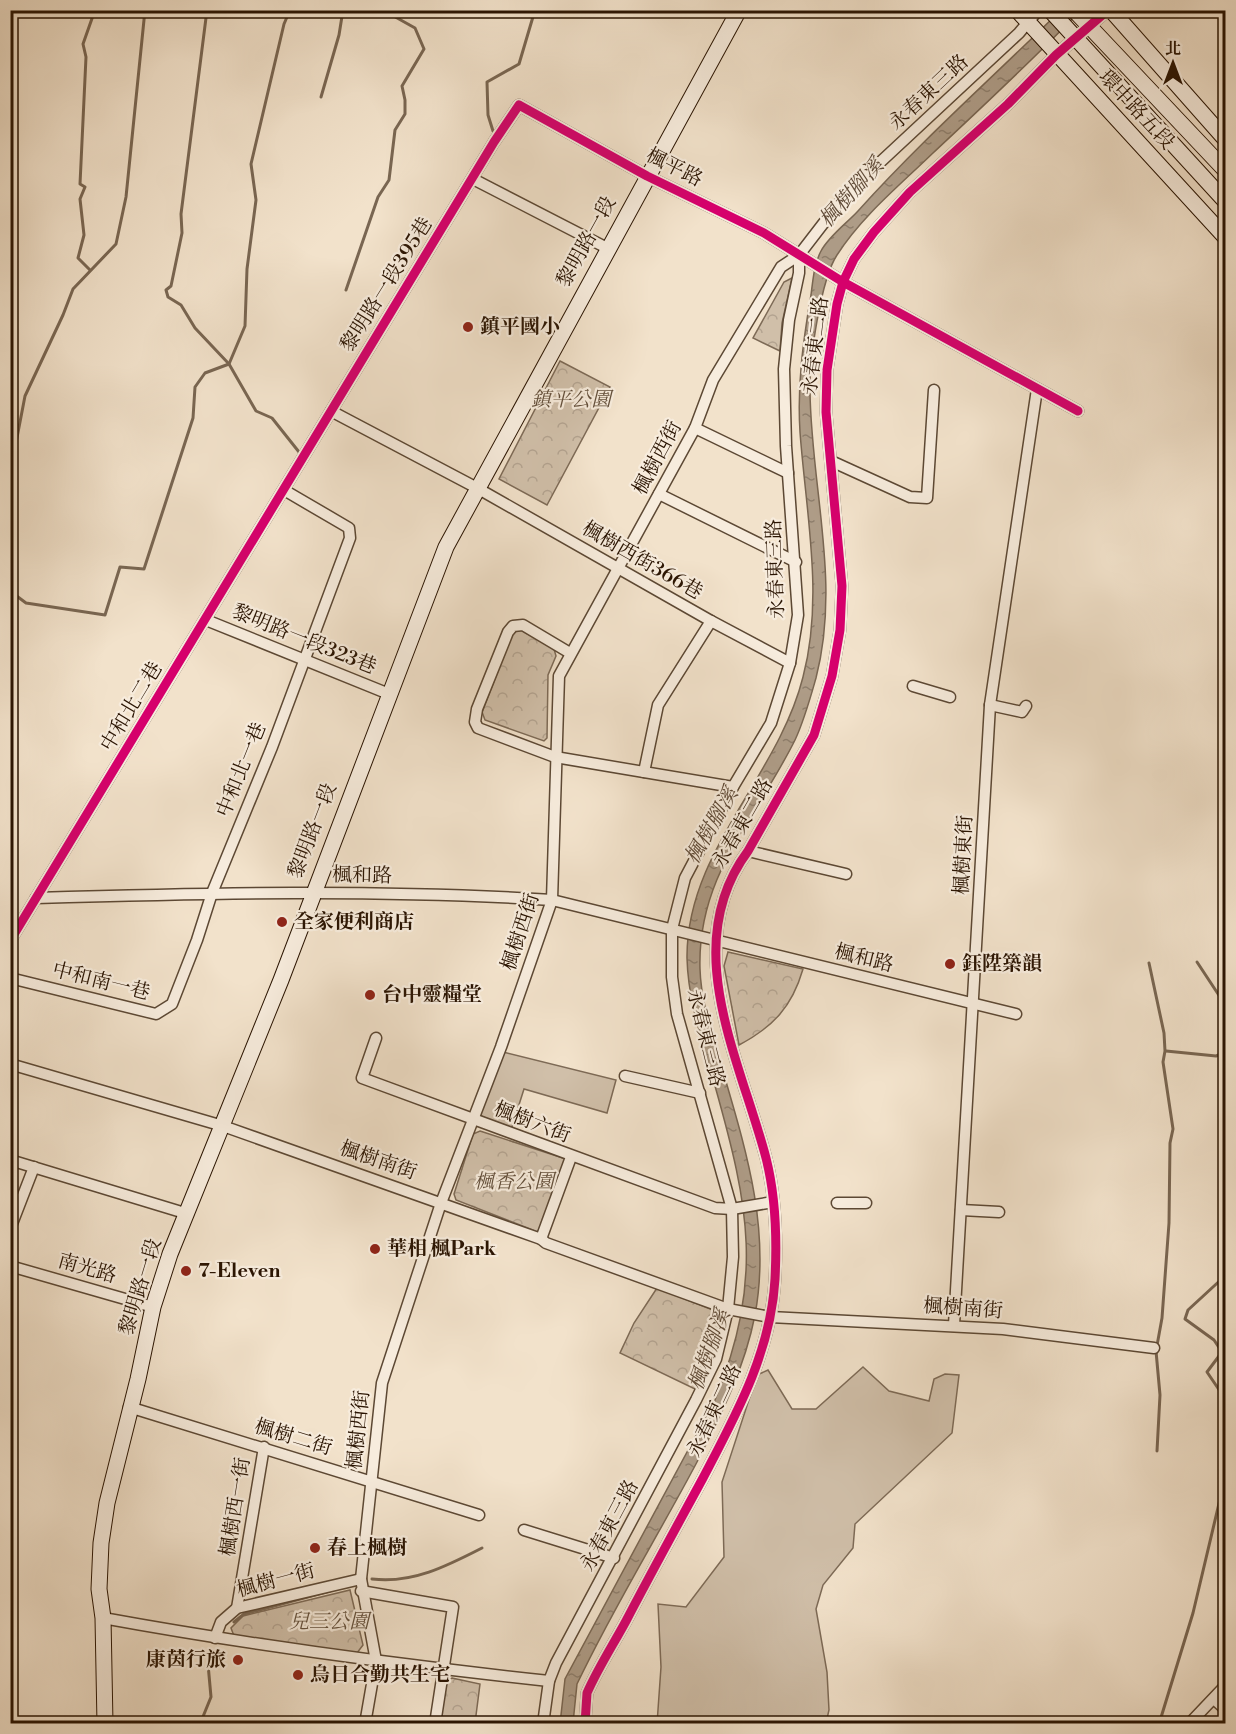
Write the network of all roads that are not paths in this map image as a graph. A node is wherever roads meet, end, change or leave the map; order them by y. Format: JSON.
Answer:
{"nodes":[{"id":1,"x":739,"y":10,"type":"edge"},
{"id":2,"x":1050,"y":10,"type":"edge"},
{"id":3,"x":1074,"y":10,"type":"edge"},
{"id":4,"x":1109,"y":10,"type":"edge"},
{"id":5,"x":1028,"y":17,"type":"edge"},
{"id":6,"x":1087,"y":25,"type":"junction"},
{"id":7,"x":1073,"y":38,"type":"junction"},
{"id":8,"x":1055,"y":53,"type":"junction"},
{"id":9,"x":526,"y":108,"type":"joint"},
{"id":10,"x":1226,"y":140,"type":"edge"},
{"id":11,"x":1226,"y":171,"type":"edge"},
{"id":12,"x":647,"y":176,"type":"junction"},
{"id":13,"x":472,"y":179,"type":"junction"},
{"id":14,"x":1226,"y":202,"type":"edge"},
{"id":15,"x":1226,"y":237,"type":"edge"},
{"id":16,"x":607,"y":248,"type":"junction"},
{"id":17,"x":802,"y":257,"type":"junction"},
{"id":18,"x":843,"y":282,"type":"junction"},
{"id":19,"x":1037,"y":389,"type":"junction"},
{"id":20,"x":934,"y":390,"type":"dead end"},
{"id":21,"x":331,"y":411,"type":"junction"},
{"id":22,"x":1078,"y":411,"type":"dead end"},
{"id":23,"x":695,"y":428,"type":"junction"},
{"id":24,"x":831,"y":461,"type":"junction"},
{"id":25,"x":788,"y":473,"type":"junction"},
{"id":26,"x":477,"y":488,"type":"junction"},
{"id":27,"x":284,"y":490,"type":"junction"},
{"id":28,"x":659,"y":494,"type":"junction"},
{"id":29,"x":796,"y":562,"type":"junction"},
{"id":30,"x":619,"y":569,"type":"junction"},
{"id":31,"x":206,"y":620,"type":"junction"},
{"id":32,"x":711,"y":621,"type":"junction"},
{"id":33,"x":570,"y":654,"type":"junction"},
{"id":34,"x":303,"y":660,"type":"junction"},
{"id":35,"x":790,"y":663,"type":"junction"},
{"id":36,"x":913,"y":686,"type":"dead end"},
{"id":37,"x":389,"y":694,"type":"junction"},
{"id":38,"x":951,"y":697,"type":"dead end"},
{"id":39,"x":990,"y":705,"type":"junction"},
{"id":40,"x":1026,"y":706,"type":"dead end"},
{"id":41,"x":555,"y":757,"type":"junction"},
{"id":42,"x":644,"y":772,"type":"junction"},
{"id":43,"x":733,"y":786,"type":"junction"},
{"id":44,"x":748,"y":851,"type":"junction"},
{"id":45,"x":846,"y":874,"type":"dead end"},
{"id":46,"x":312,"y":892,"type":"junction"},
{"id":47,"x":212,"y":893,"type":"junction"},
{"id":48,"x":36,"y":898,"type":"junction"},
{"id":49,"x":552,"y":900,"type":"junction"},
{"id":50,"x":672,"y":929,"type":"junction"},
{"id":51,"x":710,"y":939,"type":"junction"},
{"id":52,"x":10,"y":941,"type":"edge"},
{"id":53,"x":10,"y":978,"type":"edge"},
{"id":54,"x":973,"y":1004,"type":"junction"},
{"id":55,"x":1016,"y":1014,"type":"dead end"},
{"id":56,"x":376,"y":1038,"type":"dead end"},
{"id":57,"x":10,"y":1064,"type":"edge"},
{"id":58,"x":625,"y":1076,"type":"dead end"},
{"id":59,"x":700,"y":1093,"type":"junction"},
{"id":60,"x":473,"y":1120,"type":"junction"},
{"id":61,"x":223,"y":1125,"type":"junction"},
{"id":62,"x":571,"y":1157,"type":"junction"},
{"id":63,"x":10,"y":1160,"type":"edge"},
{"id":64,"x":34,"y":1167,"type":"junction"},
{"id":65,"x":773,"y":1202,"type":"junction"},
{"id":66,"x":441,"y":1203,"type":"junction"},
{"id":67,"x":837,"y":1203,"type":"dead end"},
{"id":68,"x":866,"y":1203,"type":"dead end"},
{"id":69,"x":732,"y":1209,"type":"junction"},
{"id":70,"x":961,"y":1210,"type":"junction"},
{"id":71,"x":999,"y":1212,"type":"dead end"},
{"id":72,"x":188,"y":1214,"type":"junction"},
{"id":73,"x":10,"y":1229,"type":"edge"},
{"id":74,"x":541,"y":1239,"type":"junction"},
{"id":75,"x":10,"y":1266,"type":"edge"},
{"id":76,"x":153,"y":1307,"type":"junction"},
{"id":77,"x":728,"y":1309,"type":"junction"},
{"id":78,"x":770,"y":1317,"type":"junction"},
{"id":79,"x":954,"y":1326,"type":"junction"},
{"id":80,"x":1154,"y":1348,"type":"dead end"},
{"id":81,"x":129,"y":1407,"type":"junction"},
{"id":82,"x":264,"y":1447,"type":"junction"},
{"id":83,"x":371,"y":1483,"type":"junction"},
{"id":84,"x":479,"y":1515,"type":"dead end"},
{"id":85,"x":524,"y":1530,"type":"dead end"},
{"id":86,"x":614,"y":1558,"type":"junction"},
{"id":87,"x":361,"y":1585,"type":"junction"},
{"id":88,"x":237,"y":1608,"type":"junction"},
{"id":89,"x":103,"y":1618,"type":"junction"},
{"id":90,"x":215,"y":1638,"type":"junction"},
{"id":91,"x":376,"y":1661,"type":"junction"},
{"id":92,"x":443,"y":1670,"type":"junction"},
{"id":93,"x":549,"y":1681,"type":"junction"},
{"id":94,"x":1226,"y":1685,"type":"edge"},
{"id":95,"x":1215,"y":1700,"type":"dead end"},
{"id":96,"x":1226,"y":1710,"type":"edge"},
{"id":97,"x":105,"y":1724,"type":"edge"},
{"id":98,"x":365,"y":1724,"type":"edge"},
{"id":99,"x":435,"y":1724,"type":"edge"},
{"id":100,"x":543,"y":1724,"type":"edge"},
{"id":101,"x":585,"y":1724,"type":"edge"},
{"id":102,"x":1189,"y":1724,"type":"edge"}],
"edges":[{"from":1,"to":12,"type":"main road","name":"黎明路一段"},
{"from":2,"to":7,"type":"main road","name":"環中路五段"},
{"from":3,"to":6,"type":"main road","name":"環中路五段"},
{"from":4,"to":6,"type":"street","name":"永春東二路"},
{"from":4,"to":10,"type":"main road"},
{"from":5,"to":8,"type":"main road","name":"環中路五段"},
{"from":5,"to":17,"type":"street","name":"永春東三路"},
{"from":6,"to":7,"type":"street","name":"永春東二路"},
{"from":6,"to":11,"type":"main road","name":"環中路五段"},
{"from":7,"to":8,"type":"street","name":"永春東二路"},
{"from":7,"to":14,"type":"main road","name":"環中路五段"},
{"from":8,"to":15,"type":"main road","name":"環中路五段"},
{"from":8,"to":18,"type":"street","name":"永春東二路"},
{"from":9,"to":12,"type":"street","name":"楓平路"},
{"from":9,"to":13,"type":"street","name":"黎明路一段395巷"},
{"from":12,"to":16,"type":"main road","name":"黎明路一段"},
{"from":12,"to":17,"type":"street","name":"楓平路"},
{"from":13,"to":16,"type":"street"},
{"from":13,"to":21,"type":"street","name":"黎明路一段395巷"},
{"from":16,"to":26,"type":"main road","name":"黎明路一段"},
{"from":17,"to":18,"type":"street","name":"楓平路"},
{"from":17,"to":23,"type":"street","name":"楓樹西街"},
{"from":17,"to":25,"type":"street","name":"永春東三路"},
{"from":18,"to":19,"type":"street"},
{"from":18,"to":24,"type":"street","name":"永春東二路"},
{"from":19,"to":22,"type":"street"},
{"from":19,"to":39,"type":"street","name":"楓樹東街"},
{"from":20,"to":24,"type":"street"},
{"from":21,"to":26,"type":"street"},
{"from":21,"to":27,"type":"street","name":"黎明路一段395巷"},
{"from":23,"to":25,"type":"street"},
{"from":23,"to":28,"type":"street","name":"楓樹西街"},
{"from":24,"to":44,"type":"street","name":"永春東二路"},
{"from":25,"to":29,"type":"street","name":"永春東三路"},
{"from":26,"to":30,"type":"street","name":"楓樹西街366巷"},
{"from":26,"to":37,"type":"main road","name":"黎明路一段"},
{"from":27,"to":31,"type":"street","name":"中和北二巷"},
{"from":27,"to":34,"type":"street","name":"中和北一巷"},
{"from":28,"to":29,"type":"street"},
{"from":28,"to":30,"type":"street","name":"楓樹西街"},
{"from":29,"to":35,"type":"street","name":"永春東三路"},
{"from":30,"to":32,"type":"street","name":"楓樹西街366巷"},
{"from":30,"to":33,"type":"street","name":"楓樹西街"},
{"from":31,"to":34,"type":"street","name":"黎明路一段323巷"},
{"from":31,"to":48,"type":"street","name":"中和北二巷"},
{"from":32,"to":35,"type":"street","name":"楓樹西街366巷"},
{"from":32,"to":42,"type":"street"},
{"from":33,"to":41,"type":"street","name":"楓樹西街"},
{"from":33,"to":41,"type":"street"},
{"from":34,"to":37,"type":"street","name":"黎明路一段323巷"},
{"from":34,"to":47,"type":"street","name":"中和北一巷"},
{"from":35,"to":43,"type":"street","name":"永春東三路"},
{"from":36,"to":38,"type":"street"},
{"from":37,"to":46,"type":"main road","name":"黎明路一段"},
{"from":39,"to":40,"type":"street"},
{"from":39,"to":54,"type":"street","name":"楓樹東街"},
{"from":41,"to":42,"type":"street"},
{"from":41,"to":49,"type":"street","name":"楓樹西街"},
{"from":42,"to":43,"type":"street"},
{"from":43,"to":50,"type":"street","name":"永春東三路"},
{"from":44,"to":45,"type":"street"},
{"from":44,"to":51,"type":"street","name":"永春東二路"},
{"from":46,"to":47,"type":"street","name":"楓和路"},
{"from":46,"to":49,"type":"street","name":"楓和路"},
{"from":46,"to":61,"type":"main road","name":"黎明路一段"},
{"from":47,"to":48,"type":"street","name":"楓和路"},
{"from":47,"to":53,"type":"street","name":"中和南一巷"},
{"from":48,"to":52,"type":"street","name":"中和北二巷"},
{"from":49,"to":50,"type":"street","name":"楓和路"},
{"from":49,"to":60,"type":"street","name":"楓樹西街"},
{"from":50,"to":51,"type":"street","name":"楓和路"},
{"from":50,"to":59,"type":"street","name":"永春東三路"},
{"from":51,"to":54,"type":"street","name":"楓和路"},
{"from":51,"to":65,"type":"street","name":"永春東二路"},
{"from":54,"to":55,"type":"street","name":"楓和路"},
{"from":54,"to":70,"type":"street","name":"楓樹東街"},
{"from":56,"to":60,"type":"street","name":"楓樹六街"},
{"from":57,"to":61,"type":"street","name":"楓樹南街"},
{"from":58,"to":59,"type":"street"},
{"from":59,"to":69,"type":"street","name":"永春東三路"},
{"from":60,"to":62,"type":"street","name":"楓樹六街"},
{"from":60,"to":66,"type":"street","name":"楓樹西街"},
{"from":61,"to":66,"type":"street","name":"楓樹南街"},
{"from":61,"to":72,"type":"main road","name":"黎明路一段"},
{"from":62,"to":69,"type":"street","name":"楓樹六街"},
{"from":62,"to":74,"type":"street"},
{"from":63,"to":64,"type":"street"},
{"from":64,"to":72,"type":"street"},
{"from":64,"to":73,"type":"street"},
{"from":65,"to":69,"type":"street"},
{"from":65,"to":78,"type":"street","name":"永春東二路"},
{"from":66,"to":74,"type":"street","name":"楓樹南街"},
{"from":66,"to":83,"type":"street","name":"楓樹西街"},
{"from":67,"to":68,"type":"street"},
{"from":69,"to":77,"type":"street","name":"永春東三路"},
{"from":70,"to":71,"type":"street"},
{"from":70,"to":79,"type":"street","name":"楓樹東街"},
{"from":72,"to":76,"type":"main road","name":"黎明路一段"},
{"from":74,"to":77,"type":"street","name":"楓樹南街"},
{"from":75,"to":76,"type":"street","name":"南光路"},
{"from":76,"to":81,"type":"main road","name":"黎明路一段"},
{"from":77,"to":78,"type":"street","name":"楓樹南街"},
{"from":77,"to":86,"type":"street","name":"永春東三路"},
{"from":78,"to":79,"type":"street","name":"楓樹南街"},
{"from":78,"to":101,"type":"street","name":"永春東二路"},
{"from":79,"to":80,"type":"street","name":"楓樹南街"},
{"from":81,"to":82,"type":"street","name":"楓樹二街"},
{"from":81,"to":89,"type":"main road","name":"黎明路一段"},
{"from":82,"to":83,"type":"street","name":"楓樹二街"},
{"from":82,"to":88,"type":"street","name":"楓樹西一街"},
{"from":83,"to":84,"type":"street","name":"楓樹二街"},
{"from":83,"to":87,"type":"street","name":"楓樹西街"},
{"from":85,"to":86,"type":"street"},
{"from":86,"to":93,"type":"street","name":"永春東三路"},
{"from":87,"to":88,"type":"street","name":"楓樹一街"},
{"from":87,"to":91,"type":"street","name":"楓樹西街"},
{"from":87,"to":92,"type":"street"},
{"from":88,"to":90,"type":"street","name":"楓樹一街"},
{"from":89,"to":90,"type":"street"},
{"from":89,"to":97,"type":"main road","name":"黎明路一段"},
{"from":90,"to":91,"type":"street"},
{"from":91,"to":92,"type":"street"},
{"from":91,"to":98,"type":"street"},
{"from":92,"to":93,"type":"street"},
{"from":92,"to":99,"type":"street"},
{"from":93,"to":100,"type":"street","name":"永春東三路"},
{"from":94,"to":102,"type":"street"},
{"from":95,"to":96,"type":"street"}]}
